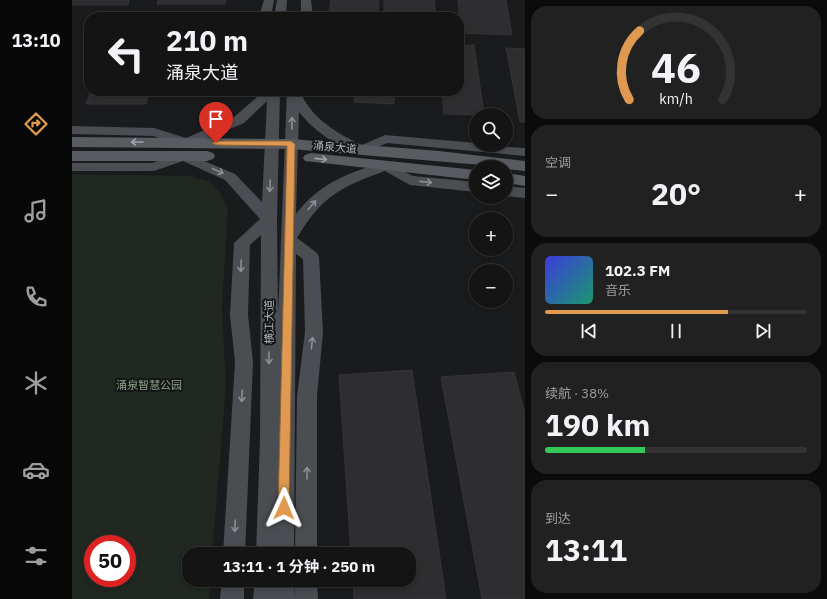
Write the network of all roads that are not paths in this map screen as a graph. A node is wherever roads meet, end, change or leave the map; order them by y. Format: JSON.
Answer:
{"nodes":[{"id":1,"x":269,"y":0,"type":"edge"},
{"id":2,"x":282,"y":0,"type":"edge"},
{"id":3,"x":306,"y":0,"type":"edge"},
{"id":4,"x":266,"y":12,"type":"edge"},
{"id":5,"x":281,"y":12,"type":"edge"},
{"id":6,"x":307,"y":12,"type":"edge"},
{"id":7,"x":265,"y":96,"type":"edge"},
{"id":8,"x":274,"y":96,"type":"edge"},
{"id":9,"x":294,"y":96,"type":"edge"},
{"id":10,"x":296,"y":96,"type":"edge"},
{"id":11,"x":72,"y":130,"type":"edge"},
{"id":12,"x":72,"y":142,"type":"edge"},
{"id":13,"x":185,"y":149,"type":"junction"},
{"id":14,"x":272,"y":150,"type":"junction"},
{"id":15,"x":291,"y":150,"type":"junction"},
{"id":16,"x":362,"y":150,"type":"junction"},
{"id":17,"x":525,"y":152,"type":"edge"},
{"id":18,"x":72,"y":156,"type":"edge"},
{"id":19,"x":72,"y":166,"type":"edge"},
{"id":20,"x":386,"y":166,"type":"junction"},
{"id":21,"x":525,"y":166,"type":"edge"},
{"id":22,"x":469,"y":174,"type":"edge"},
{"id":23,"x":513,"y":179,"type":"edge"},
{"id":24,"x":525,"y":180,"type":"edge"},
{"id":25,"x":469,"y":186,"type":"edge"},
{"id":26,"x":513,"y":191,"type":"edge"},
{"id":27,"x":525,"y":193,"type":"edge"},
{"id":28,"x":268,"y":219,"type":"junction"},
{"id":29,"x":288,"y":240,"type":"junction"},
{"id":30,"x":234,"y":547,"type":"edge"},
{"id":31,"x":267,"y":547,"type":"edge"},
{"id":32,"x":283,"y":547,"type":"edge"},
{"id":33,"x":306,"y":547,"type":"edge"},
{"id":34,"x":233,"y":587,"type":"edge"},
{"id":35,"x":266,"y":587,"type":"edge"},
{"id":36,"x":283,"y":587,"type":"edge"},
{"id":37,"x":306,"y":587,"type":"edge"},
{"id":38,"x":232,"y":599,"type":"edge"},
{"id":39,"x":265,"y":599,"type":"edge"},
{"id":40,"x":282,"y":599,"type":"edge"},
{"id":41,"x":306,"y":599,"type":"edge"}],
"edges":[{"from":1,"to":4,"type":"street"},
{"from":2,"to":5,"type":"street"},
{"from":3,"to":6,"type":"street"},
{"from":7,"to":13,"type":"street"},
{"from":8,"to":14,"type":"street","name":"横江大道"},
{"from":15,"to":9,"type":"street","name":"横江大道","one_way":true},
{"from":10,"to":16,"type":"street"},
{"from":11,"to":13,"type":"street"},
{"from":13,"to":12,"type":"main road","name":"涌泉大道","one_way":true},
{"from":13,"to":14,"type":"main road","name":"涌泉大道"},
{"from":13,"to":18,"type":"main road","name":"涌泉大道"},
{"from":13,"to":19,"type":"street"},
{"from":13,"to":28,"type":"street","one_way":true},
{"from":14,"to":15,"type":"main road","name":"涌泉大道"},
{"from":14,"to":28,"type":"street","name":"横江大道","one_way":true},
{"from":15,"to":16,"type":"main road","name":"涌泉大道"},
{"from":15,"to":20,"type":"main road","name":"涌泉大道","one_way":true},
{"from":15,"to":29,"type":"street","name":"横江大道"},
{"from":16,"to":17,"type":"street"},
{"from":16,"to":21,"type":"main road","name":"涌泉大道"},
{"from":20,"to":22,"type":"main road","name":"涌泉大道"},
{"from":20,"to":25,"type":"street","one_way":true},
{"from":29,"to":20,"type":"street","one_way":true},
{"from":23,"to":24,"type":"main road"},
{"from":26,"to":27,"type":"street"},
{"from":28,"to":30,"type":"street","one_way":true},
{"from":28,"to":31,"type":"street","name":"横江大道","one_way":true},
{"from":29,"to":32,"type":"street","name":"横江大道"},
{"from":33,"to":29,"type":"street","one_way":true},
{"from":34,"to":38,"type":"street"},
{"from":35,"to":39,"type":"street"},
{"from":36,"to":40,"type":"street"},
{"from":37,"to":41,"type":"street"}]}
